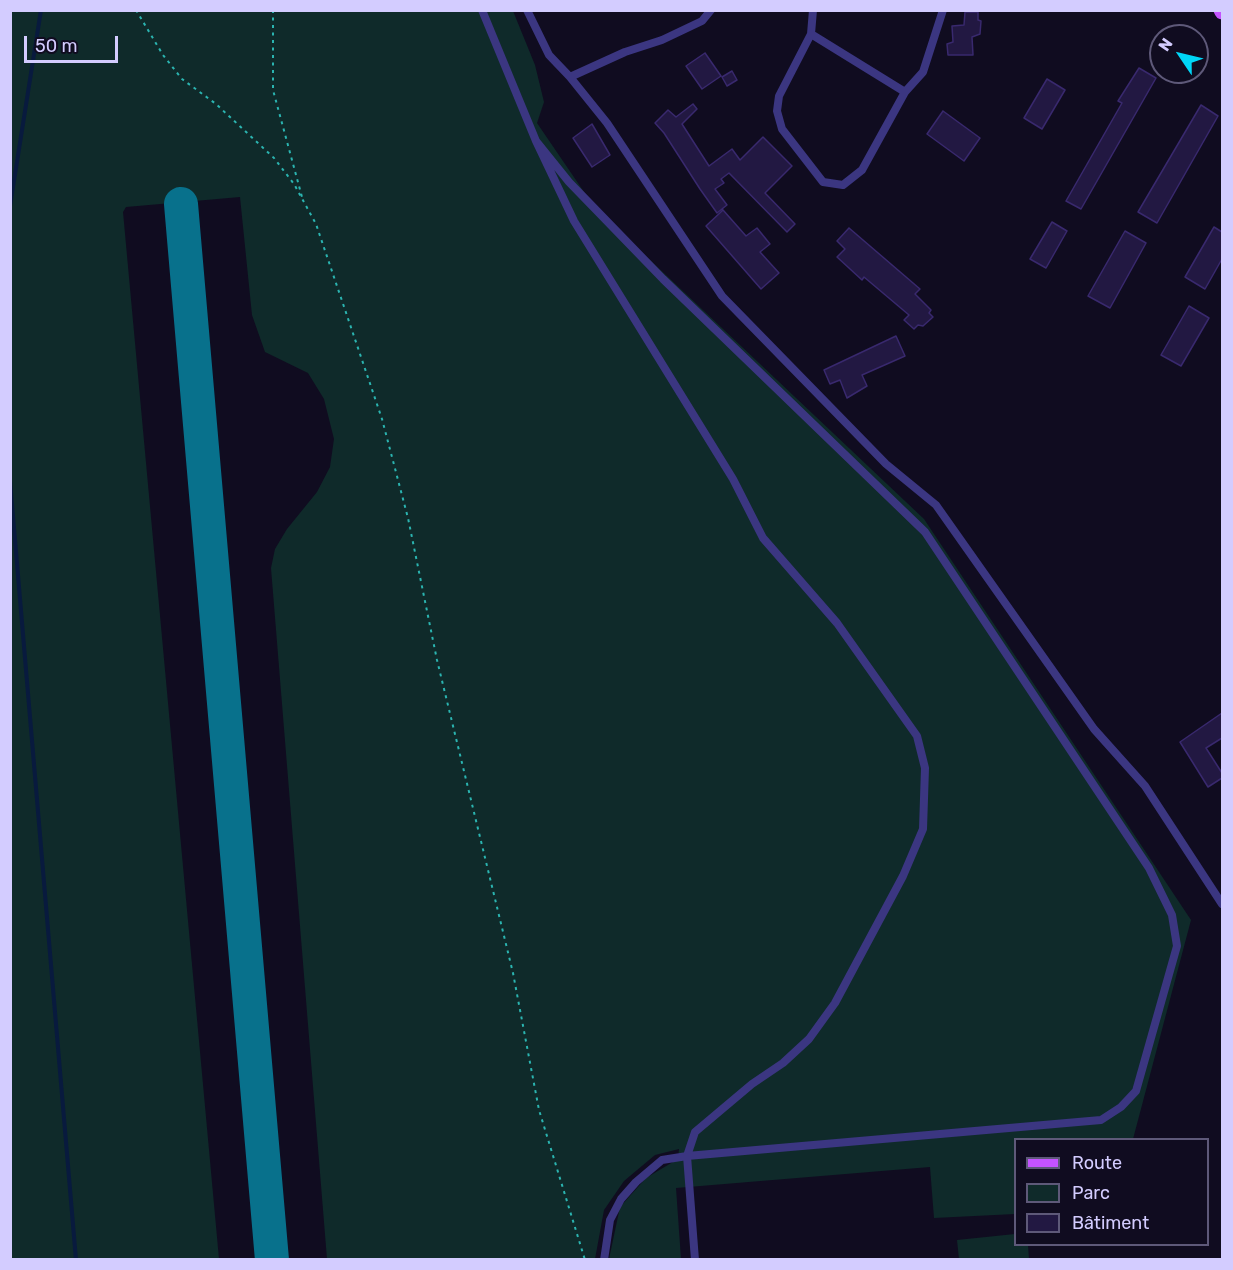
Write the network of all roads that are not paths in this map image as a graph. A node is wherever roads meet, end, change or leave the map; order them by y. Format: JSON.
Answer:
{"nodes":[{"id":1,"x":482,"y":10,"type":"edge"},
{"id":2,"x":527,"y":10,"type":"edge"},
{"id":3,"x":711,"y":10,"type":"edge"},
{"id":4,"x":813,"y":10,"type":"edge"},
{"id":5,"x":943,"y":10,"type":"edge"},
{"id":6,"x":811,"y":34,"type":"junction"},
{"id":7,"x":570,"y":77,"type":"junction"},
{"id":8,"x":905,"y":92,"type":"junction"},
{"id":9,"x":536,"y":141,"type":"junction"},
{"id":10,"x":1222,"y":904,"type":"edge"},
{"id":11,"x":687,"y":1156,"type":"junction"},
{"id":12,"x":604,"y":1260,"type":"edge"},
{"id":13,"x":695,"y":1260,"type":"edge"}],
"edges":[{"from":1,"to":9,"type":"lane"},
{"from":2,"to":7,"type":"lane"},
{"from":3,"to":7,"type":"lane"},
{"from":4,"to":6,"type":"lane"},
{"from":5,"to":8,"type":"lane"},
{"from":6,"to":8,"type":"lane"},
{"from":6,"to":8,"type":"lane"},
{"from":7,"to":10,"type":"lane"},
{"from":9,"to":11,"type":"lane"},
{"from":9,"to":11,"type":"lane"},
{"from":11,"to":12,"type":"lane"},
{"from":11,"to":13,"type":"lane"}]}
